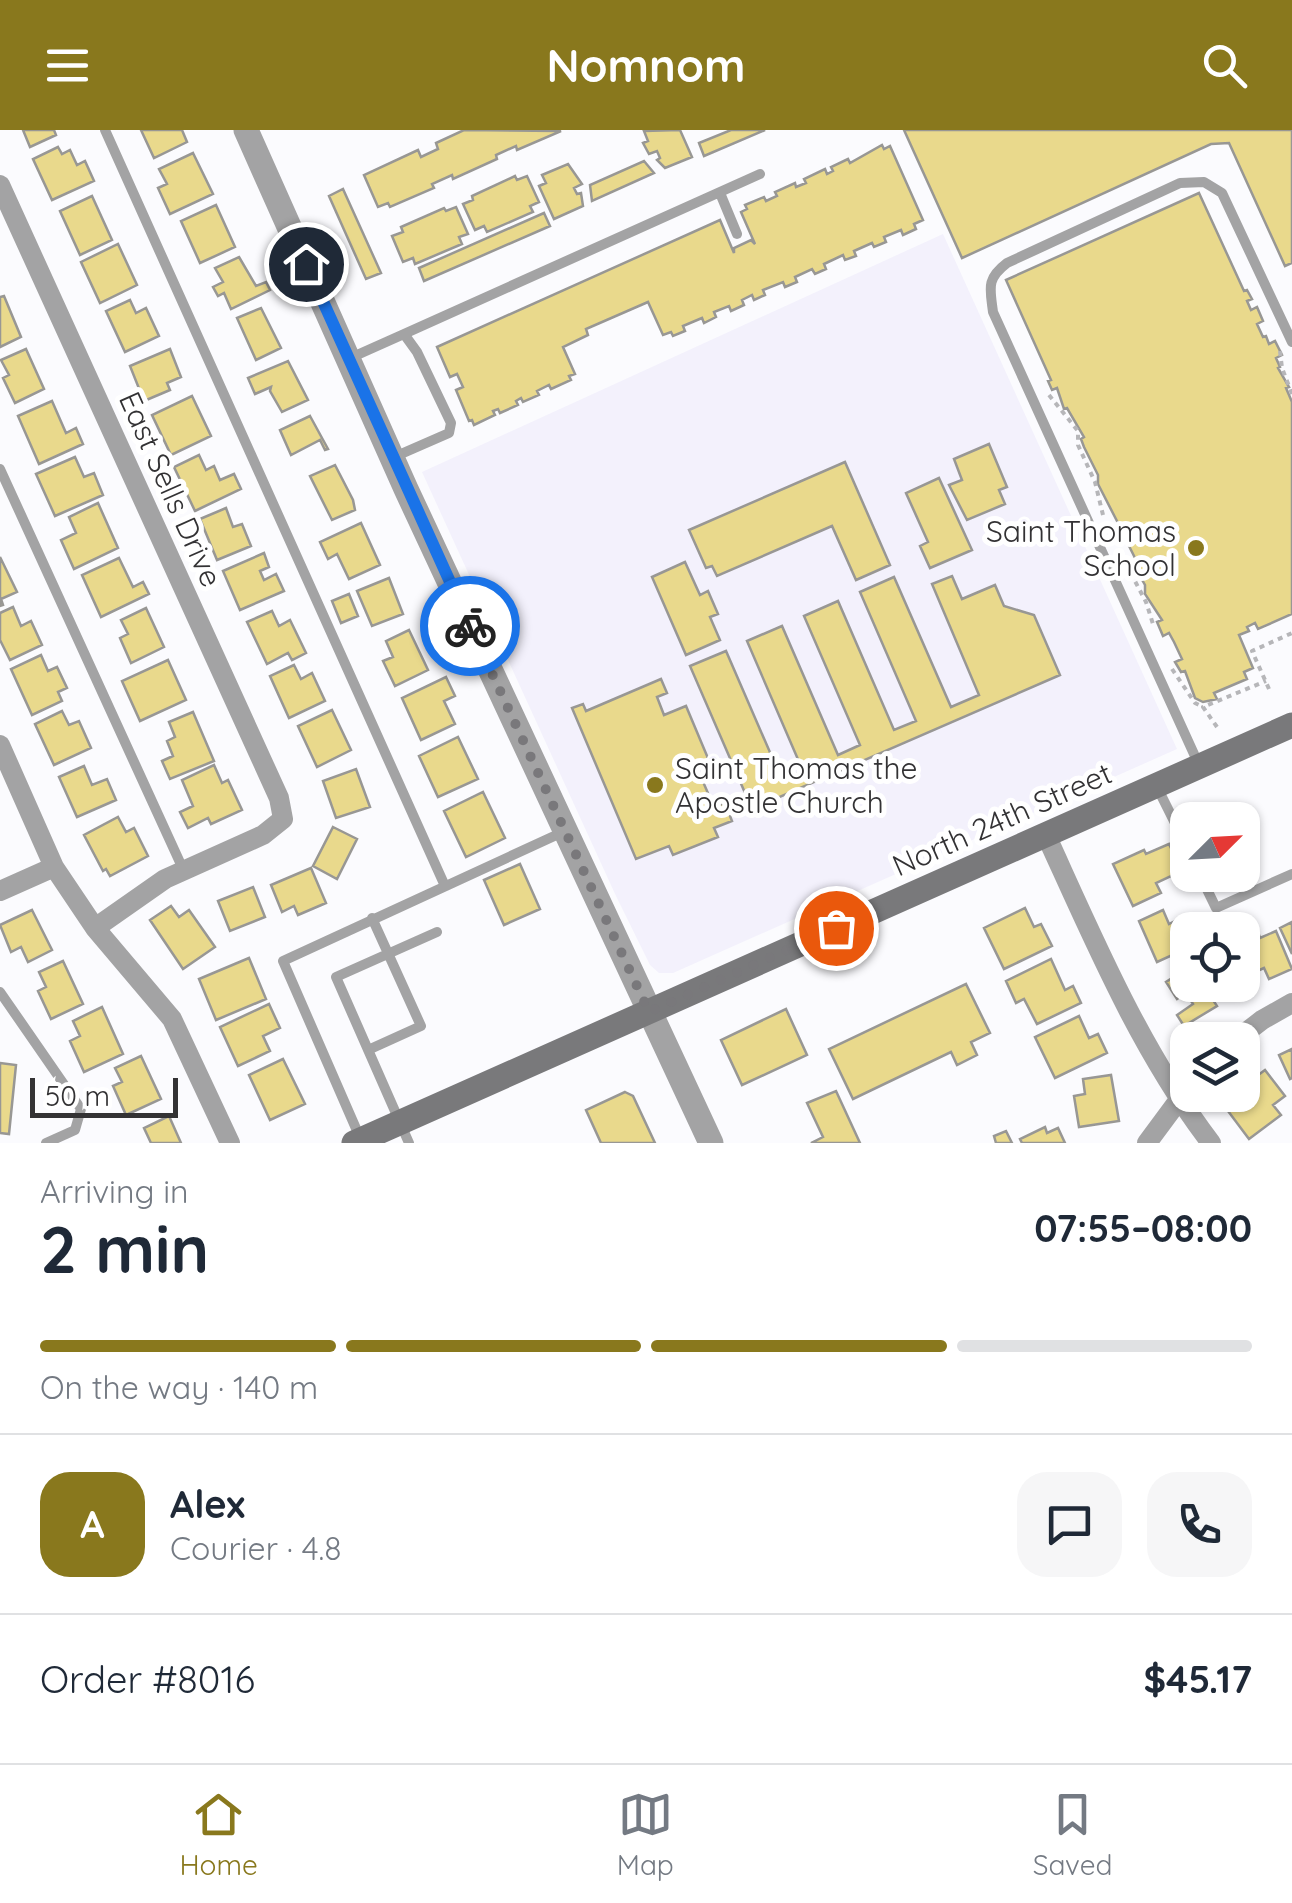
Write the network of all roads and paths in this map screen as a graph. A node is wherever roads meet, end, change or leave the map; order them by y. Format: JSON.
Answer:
{"nodes":[{"id":1,"x":104,"y":130,"type":"edge"},
{"id":2,"x":246,"y":130,"type":"edge"},
{"id":3,"x":760,"y":174,"type":"dead end"},
{"id":4,"x":0,"y":185,"type":"edge"},
{"id":5,"x":720,"y":193,"type":"junction"},
{"id":6,"x":737,"y":234,"type":"dead end"},
{"id":7,"x":404,"y":334,"type":"junction"},
{"id":8,"x":1292,"y":342,"type":"edge"},
{"id":9,"x":1279,"y":345,"type":"dead end"},
{"id":10,"x":348,"y":358,"type":"junction"},
{"id":11,"x":1044,"y":387,"type":"dead end"},
{"id":12,"x":1292,"y":394,"type":"edge"},
{"id":13,"x":393,"y":458,"type":"junction"},
{"id":14,"x":0,"y":469,"type":"edge"},
{"id":15,"x":1103,"y":516,"type":"dead end"},
{"id":16,"x":1292,"y":633,"type":"edge"},
{"id":17,"x":1164,"y":657,"type":"dead end"},
{"id":18,"x":1266,"y":682,"type":"junction"},
{"id":19,"x":1270,"y":689,"type":"dead end"},
{"id":20,"x":1203,"y":708,"type":"junction"},
{"id":21,"x":1292,"y":725,"type":"edge"},
{"id":22,"x":1217,"y":727,"type":"dead end"},
{"id":23,"x":0,"y":745,"type":"edge"},
{"id":24,"x":1199,"y":766,"type":"junction"},
{"id":25,"x":1157,"y":786,"type":"junction"},
{"id":26,"x":1170,"y":812,"type":"edge"},
{"id":27,"x":564,"y":831,"type":"junction"},
{"id":28,"x":1046,"y":834,"type":"junction"},
{"id":29,"x":54,"y":867,"type":"junction"},
{"id":30,"x":183,"y":869,"type":"junction"},
{"id":31,"x":1292,"y":874,"type":"edge"},
{"id":32,"x":445,"y":886,"type":"junction"},
{"id":33,"x":1260,"y":888,"type":"edge"},
{"id":34,"x":0,"y":891,"type":"edge"},
{"id":35,"x":1208,"y":892,"type":"edge"},
{"id":36,"x":1252,"y":892,"type":"edge"},
{"id":37,"x":372,"y":918,"type":"junction"},
{"id":38,"x":96,"y":928,"type":"junction"},
{"id":39,"x":437,"y":932,"type":"dead end"},
{"id":40,"x":388,"y":954,"type":"junction"},
{"id":41,"x":0,"y":992,"type":"edge"},
{"id":42,"x":1292,"y":1003,"type":"edge"},
{"id":43,"x":649,"y":1012,"type":"junction"},
{"id":44,"x":1259,"y":1022,"type":"edge"},
{"id":45,"x":368,"y":1050,"type":"junction"},
{"id":46,"x":1170,"y":1075,"type":"edge"},
{"id":47,"x":1170,"y":1112,"type":"edge"},
{"id":48,"x":1193,"y":1112,"type":"edge"},
{"id":49,"x":405,"y":1133,"type":"edge"},
{"id":50,"x":358,"y":1141,"type":"edge"},
{"id":51,"x":46,"y":1143,"type":"edge"},
{"id":52,"x":230,"y":1143,"type":"edge"},
{"id":53,"x":710,"y":1143,"type":"edge"},
{"id":54,"x":1147,"y":1143,"type":"edge"},
{"id":55,"x":1211,"y":1143,"type":"edge"}],
"edges":[{"from":1,"to":32,"type":"lane"},
{"from":2,"to":10,"type":"street"},
{"from":3,"to":5,"type":"lane"},
{"from":4,"to":30,"type":"street","name":"East Sells Drive"},
{"from":5,"to":6,"type":"lane"},
{"from":5,"to":7,"type":"lane"},
{"from":7,"to":10,"type":"lane"},
{"from":7,"to":13,"type":"lane"},
{"from":8,"to":24,"type":"lane"},
{"from":9,"to":12,"type":"path"},
{"from":10,"to":13,"type":"street"},
{"from":11,"to":15,"type":"path"},
{"from":13,"to":27,"type":"street"},
{"from":14,"to":30,"type":"lane"},
{"from":16,"to":18,"type":"path"},
{"from":17,"to":20,"type":"path"},
{"from":18,"to":19,"type":"path"},
{"from":18,"to":20,"type":"path"},
{"from":20,"to":22,"type":"path"},
{"from":21,"to":24,"type":"main road","name":"North 24th Street"},
{"from":23,"to":29,"type":"street"},
{"from":24,"to":25,"type":"main road","name":"North 24th Street"},
{"from":25,"to":26,"type":"lane"},
{"from":25,"to":28,"type":"main road","name":"North 24th Street"},
{"from":27,"to":32,"type":"lane"},
{"from":27,"to":43,"type":"street"},
{"from":28,"to":43,"type":"main road","name":"North 24th Street"},
{"from":28,"to":46,"type":"street"},
{"from":29,"to":34,"type":"street"},
{"from":29,"to":38,"type":"street"},
{"from":30,"to":38,"type":"street"},
{"from":31,"to":33,"type":"lane"},
{"from":32,"to":37,"type":"lane"},
{"from":35,"to":36,"type":"lane"},
{"from":37,"to":40,"type":"lane"},
{"from":37,"to":50,"type":"lane"},
{"from":38,"to":52,"type":"street"},
{"from":39,"to":40,"type":"lane"},
{"from":40,"to":45,"type":"lane"},
{"from":40,"to":45,"type":"lane"},
{"from":41,"to":51,"type":"lane"},
{"from":42,"to":44,"type":"street"},
{"from":43,"to":49,"type":"main road","name":"North 24th Street"},
{"from":43,"to":53,"type":"street"},
{"from":45,"to":49,"type":"lane"},
{"from":47,"to":54,"type":"street"},
{"from":48,"to":55,"type":"street"},
{"from":49,"to":50,"type":"main road","name":"North 24th Street"}]}
